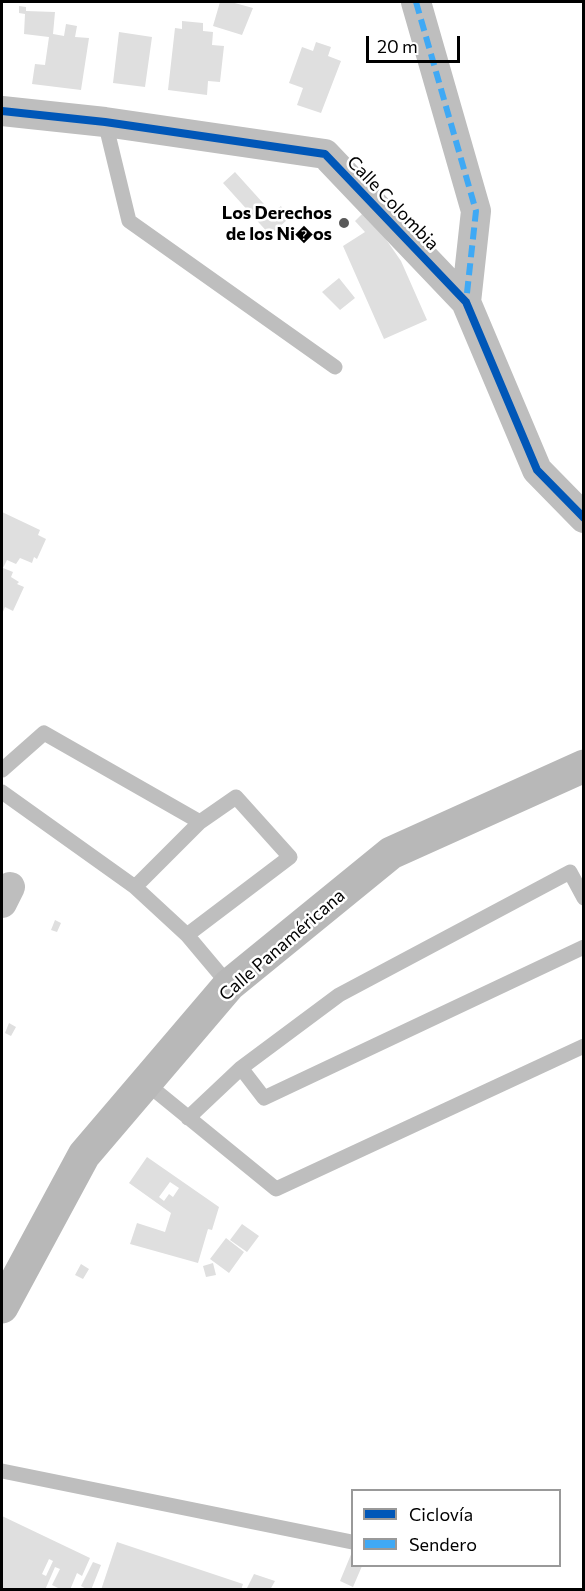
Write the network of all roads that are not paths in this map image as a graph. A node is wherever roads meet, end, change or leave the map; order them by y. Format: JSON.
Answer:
{"nodes":[{"id":1,"x":416,"y":2,"type":"edge"},
{"id":2,"x":2,"y":111,"type":"edge"},
{"id":3,"x":105,"y":122,"type":"junction"},
{"id":4,"x":466,"y":302,"type":"junction"},
{"id":5,"x":335,"y":367,"type":"dead end"},
{"id":6,"x":584,"y":518,"type":"edge"},
{"id":7,"x":584,"y":765,"type":"edge"},
{"id":8,"x":2,"y":770,"type":"edge"},
{"id":9,"x":2,"y":792,"type":"edge"},
{"id":10,"x":200,"y":822,"type":"junction"},
{"id":11,"x":135,"y":887,"type":"junction"},
{"id":12,"x":584,"y":898,"type":"edge"},
{"id":13,"x":187,"y":936,"type":"junction"},
{"id":14,"x":584,"y":947,"type":"edge"},
{"id":15,"x":229,"y":985,"type":"junction"},
{"id":16,"x":584,"y":1046,"type":"edge"},
{"id":17,"x":241,"y":1068,"type":"junction"},
{"id":18,"x":146,"y":1083,"type":"junction"},
{"id":19,"x":188,"y":1118,"type":"junction"},
{"id":20,"x":2,"y":1307,"type":"edge"},
{"id":21,"x":2,"y":1472,"type":"edge"},
{"id":22,"x":351,"y":1542,"type":"edge"}],
"edges":[{"from":1,"to":4,"type":"street"},
{"from":2,"to":3,"type":"street","name":"Calle Colombia"},
{"from":3,"to":4,"type":"street","name":"Calle Colombia"},
{"from":3,"to":5,"type":"lane"},
{"from":4,"to":6,"type":"street","name":"Calle Colombia"},
{"from":7,"to":15,"type":"main road","name":"Calle Panaméricana"},
{"from":8,"to":10,"type":"lane"},
{"from":9,"to":11,"type":"lane"},
{"from":10,"to":11,"type":"lane"},
{"from":10,"to":13,"type":"lane"},
{"from":11,"to":13,"type":"lane"},
{"from":12,"to":17,"type":"lane"},
{"from":13,"to":15,"type":"lane"},
{"from":14,"to":17,"type":"lane"},
{"from":15,"to":18,"type":"main road","name":"Calle Panaméricana"},
{"from":16,"to":19,"type":"lane"},
{"from":17,"to":19,"type":"lane"},
{"from":18,"to":19,"type":"lane"},
{"from":18,"to":20,"type":"main road","name":"Calle Panaméricana"},
{"from":21,"to":22,"type":"lane"}]}
